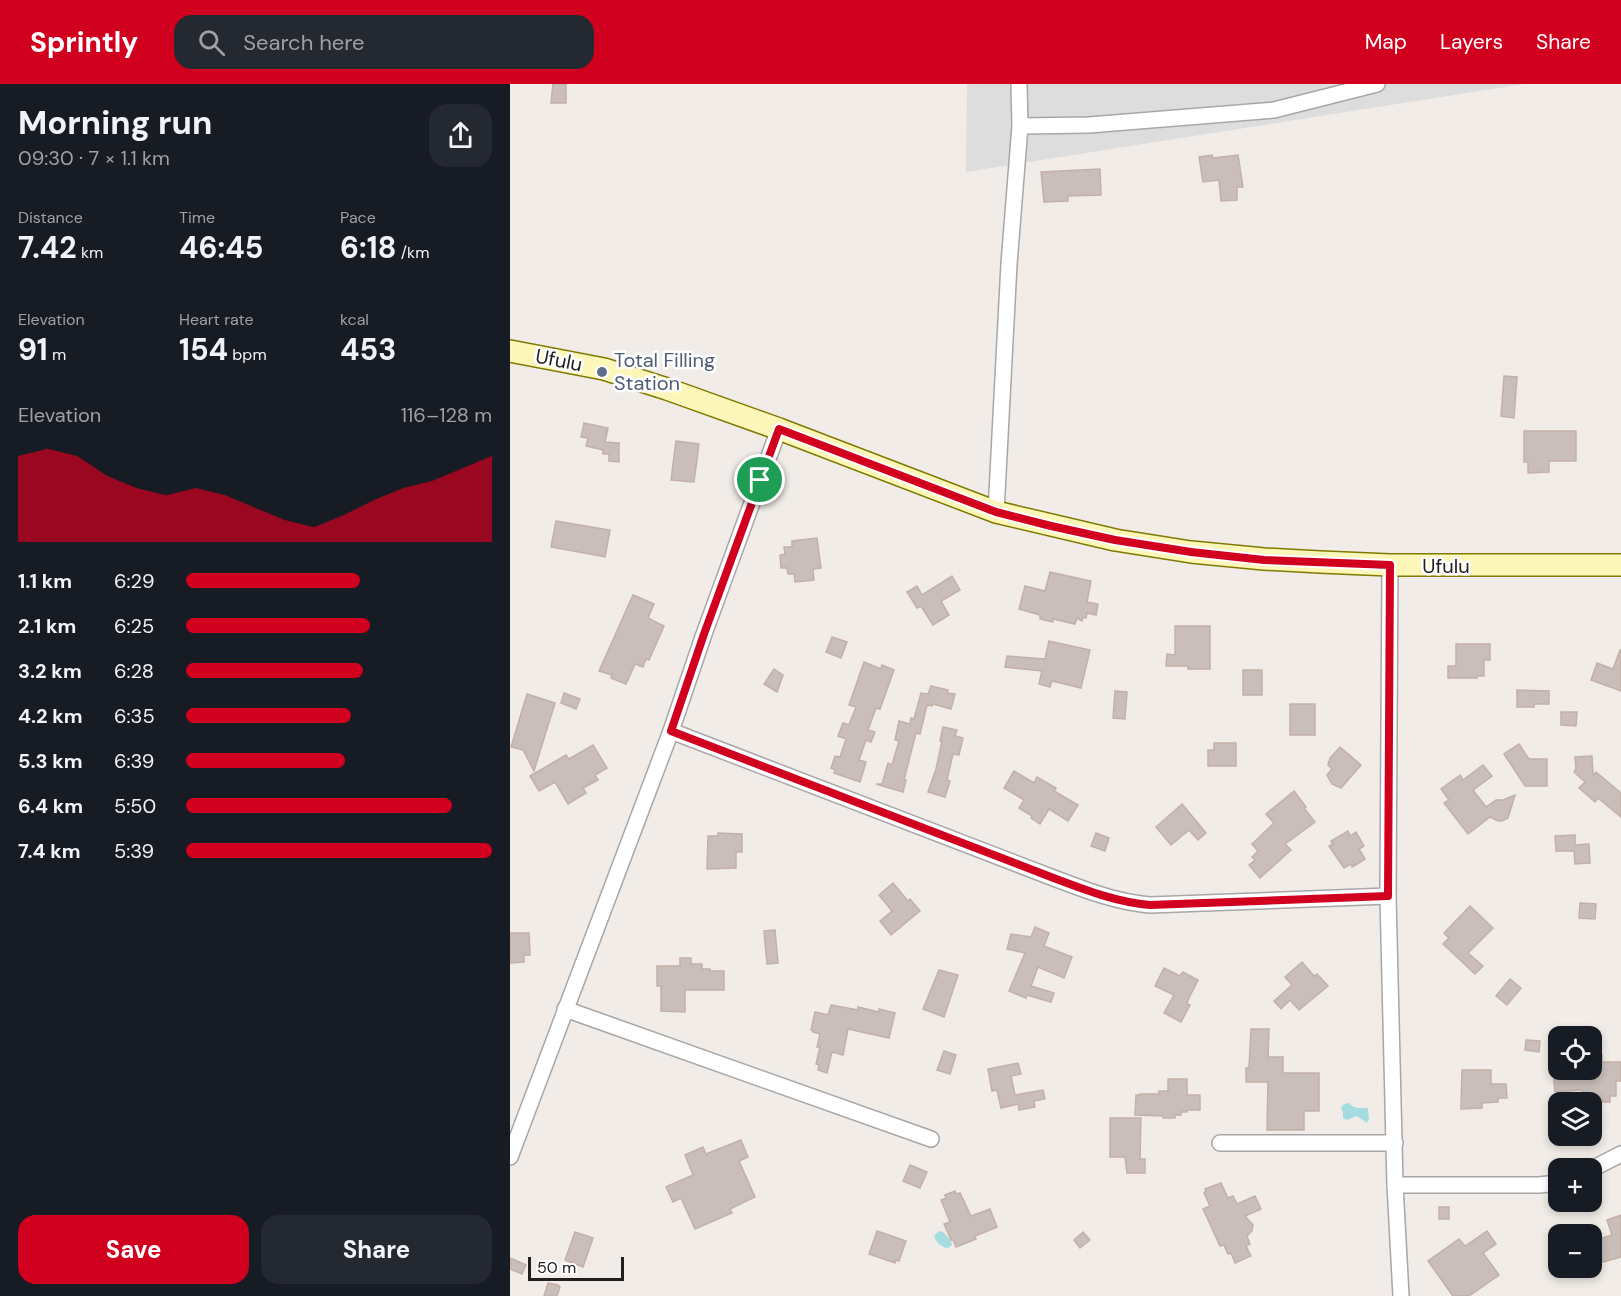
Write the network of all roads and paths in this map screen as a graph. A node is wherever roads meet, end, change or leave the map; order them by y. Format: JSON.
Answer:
{"nodes":[{"id":1,"x":1020,"y":84,"type":"edge"},
{"id":2,"x":1377,"y":84,"type":"edge"},
{"id":3,"x":1020,"y":126,"type":"junction"},
{"id":4,"x":510,"y":351,"type":"edge"},
{"id":5,"x":779,"y":429,"type":"junction"},
{"id":6,"x":996,"y":512,"type":"junction"},
{"id":7,"x":1390,"y":565,"type":"junction"},
{"id":8,"x":1621,"y":565,"type":"edge"},
{"id":9,"x":671,"y":731,"type":"junction"},
{"id":10,"x":1388,"y":896,"type":"junction"},
{"id":11,"x":565,"y":1009,"type":"junction"},
{"id":12,"x":931,"y":1139,"type":"dead end"},
{"id":13,"x":1220,"y":1143,"type":"dead end"},
{"id":14,"x":1395,"y":1143,"type":"junction"},
{"id":15,"x":1621,"y":1154,"type":"edge"},
{"id":16,"x":510,"y":1157,"type":"edge"},
{"id":17,"x":1602,"y":1164,"type":"edge"},
{"id":18,"x":1548,"y":1184,"type":"edge"},
{"id":19,"x":1395,"y":1185,"type":"junction"},
{"id":20,"x":1401,"y":1296,"type":"edge"}],
"edges":[{"from":1,"to":3,"type":"street"},
{"from":2,"to":3,"type":"street"},
{"from":3,"to":6,"type":"street"},
{"from":4,"to":5,"type":"street","name":"Ufulu"},
{"from":5,"to":6,"type":"street","name":"Ufulu"},
{"from":5,"to":9,"type":"street"},
{"from":6,"to":7,"type":"street","name":"Ufulu"},
{"from":7,"to":8,"type":"street","name":"Ufulu"},
{"from":7,"to":10,"type":"street"},
{"from":9,"to":10,"type":"street"},
{"from":9,"to":11,"type":"street"},
{"from":10,"to":14,"type":"street"},
{"from":11,"to":12,"type":"street"},
{"from":11,"to":16,"type":"street"},
{"from":13,"to":14,"type":"street"},
{"from":14,"to":19,"type":"street"},
{"from":15,"to":17,"type":"street"},
{"from":18,"to":19,"type":"street"},
{"from":19,"to":20,"type":"street"}]}
